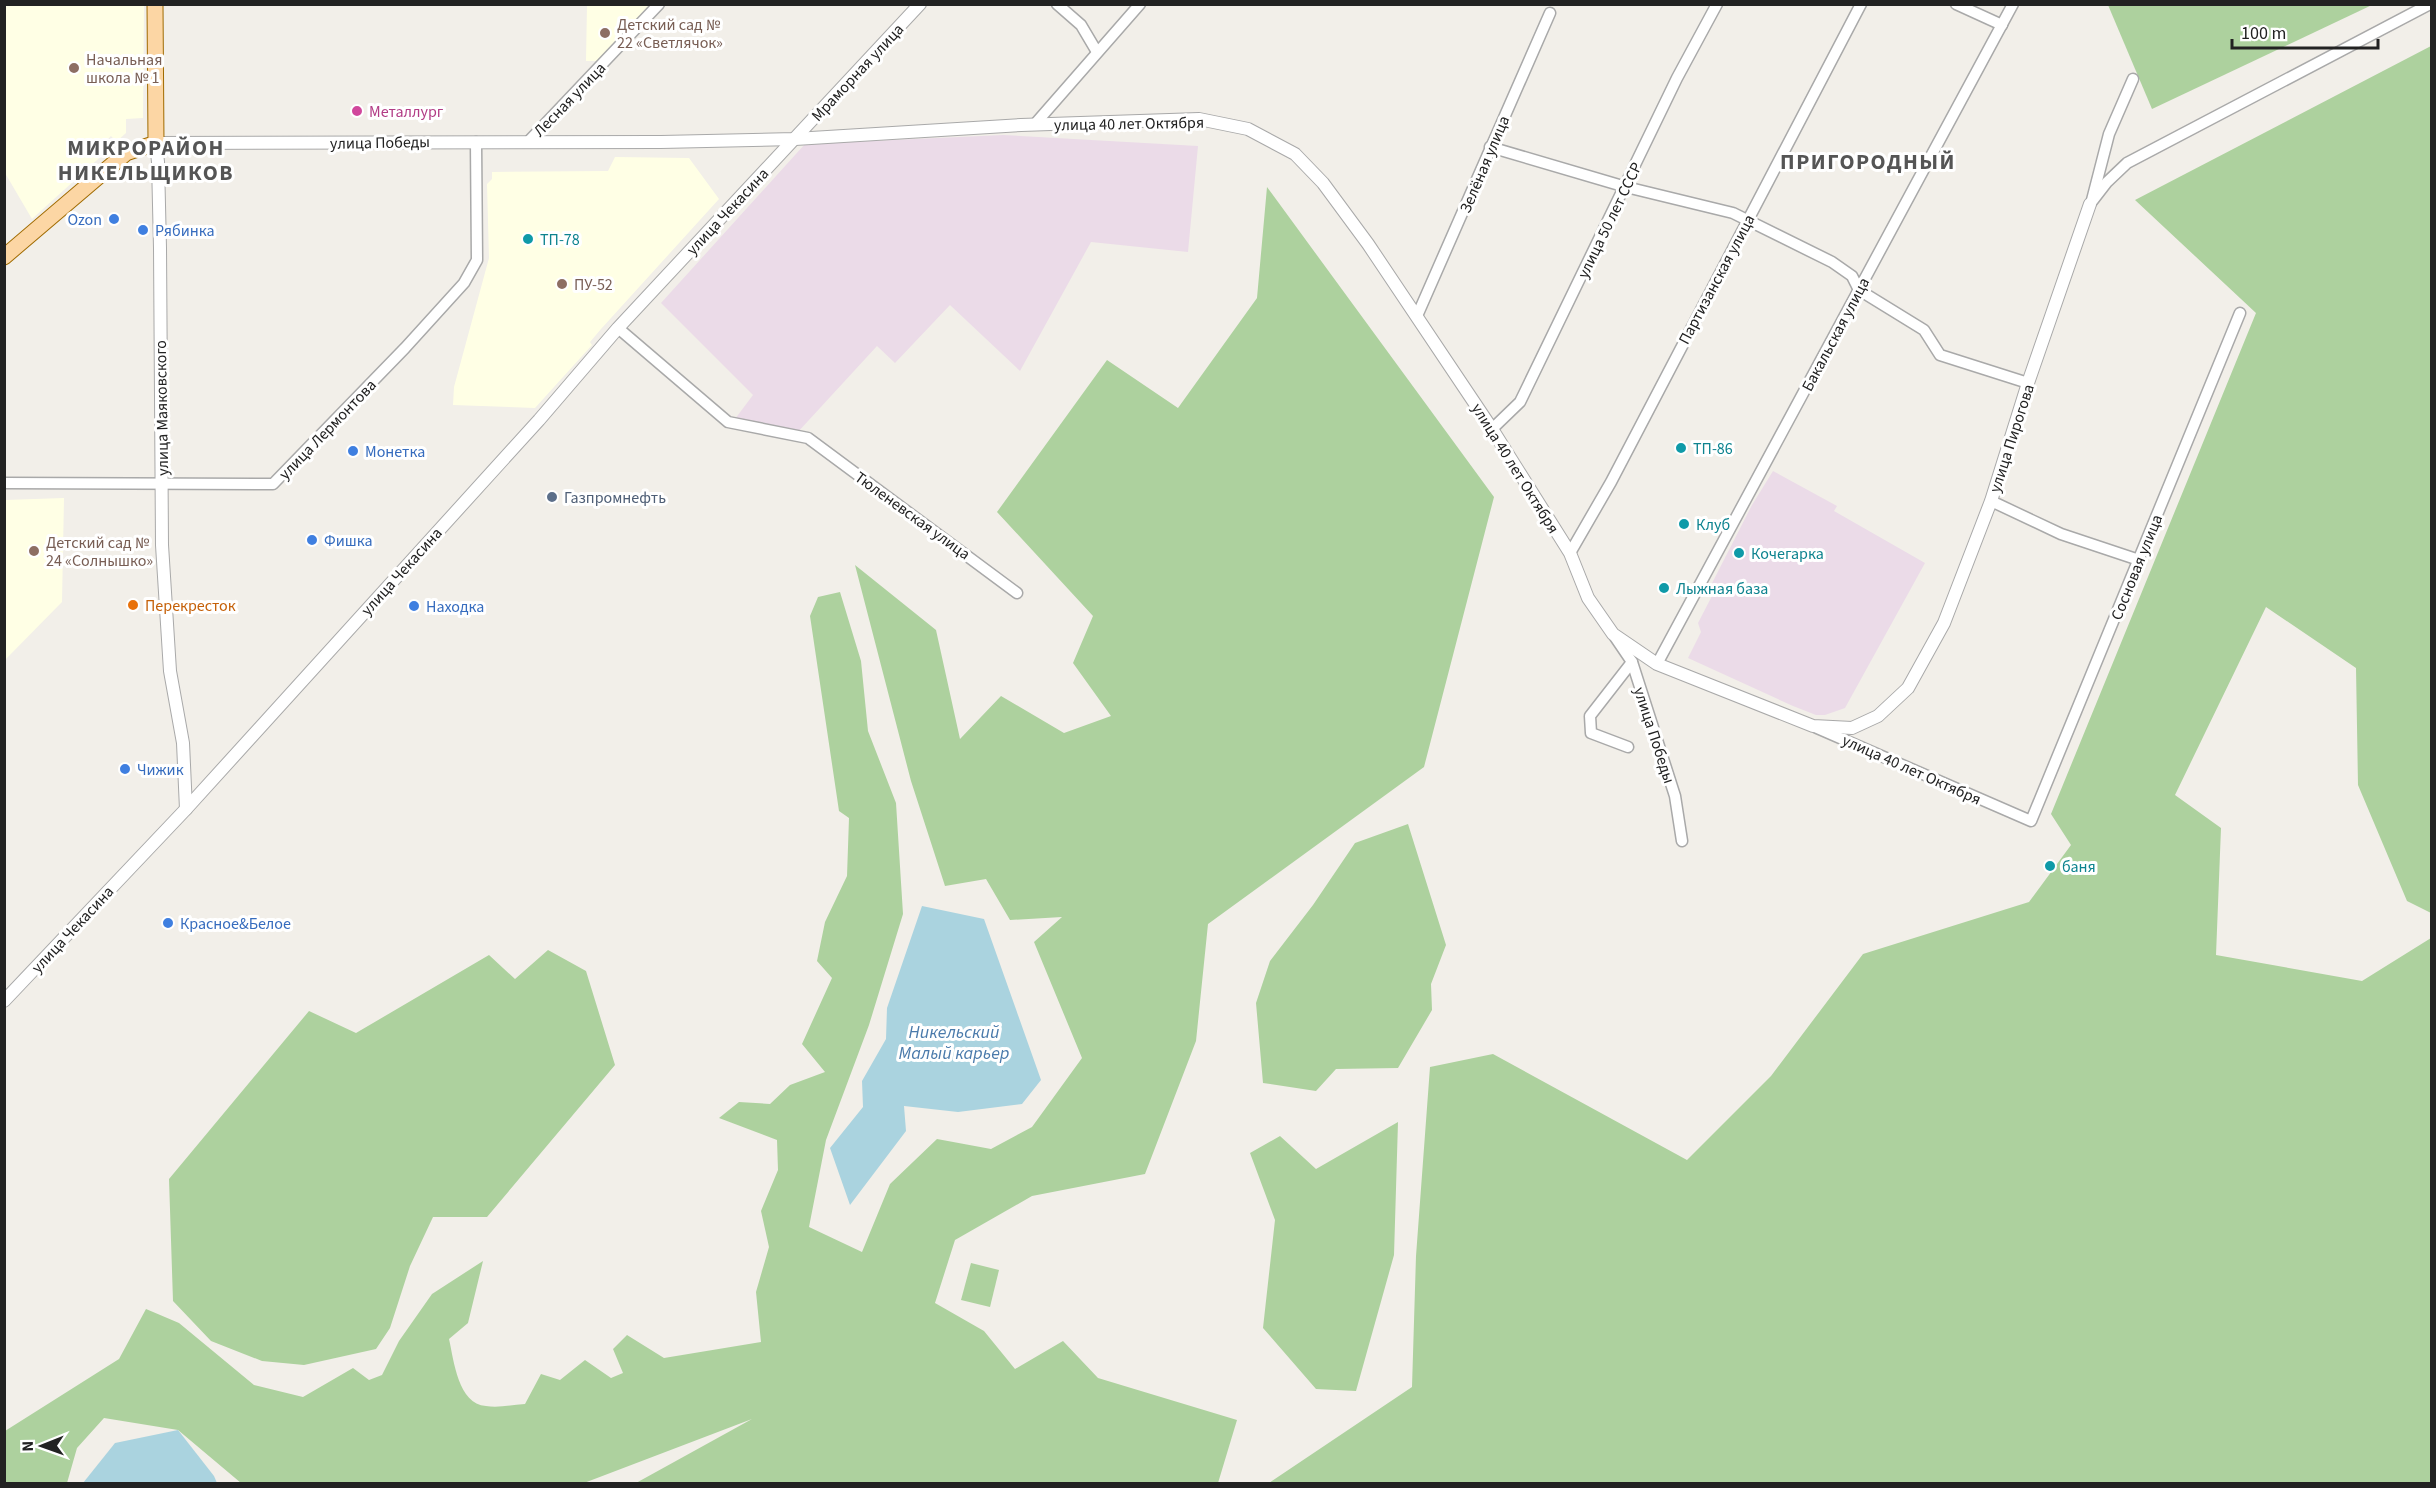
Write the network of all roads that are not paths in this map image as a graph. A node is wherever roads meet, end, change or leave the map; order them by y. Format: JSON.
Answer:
{"nodes":[{"id":1,"x":155,"y":4,"type":"edge"},
{"id":2,"x":660,"y":4,"type":"edge"},
{"id":3,"x":920,"y":4,"type":"edge"},
{"id":4,"x":1057,"y":4,"type":"edge"},
{"id":5,"x":1140,"y":4,"type":"edge"},
{"id":6,"x":1717,"y":4,"type":"edge"},
{"id":7,"x":1861,"y":4,"type":"edge"},
{"id":8,"x":1956,"y":4,"type":"edge"},
{"id":9,"x":2013,"y":4,"type":"edge"},
{"id":10,"x":2430,"y":4,"type":"edge"},
{"id":11,"x":1550,"y":13,"type":"dead end"},
{"id":12,"x":2002,"y":25,"type":"junction"},
{"id":13,"x":1097,"y":52,"type":"junction"},
{"id":14,"x":2133,"y":78,"type":"dead end"},
{"id":15,"x":1035,"y":124,"type":"junction"},
{"id":16,"x":795,"y":139,"type":"junction"},
{"id":17,"x":529,"y":141,"type":"junction"},
{"id":18,"x":476,"y":142,"type":"junction"},
{"id":19,"x":156,"y":143,"type":"junction"},
{"id":20,"x":1490,"y":147,"type":"junction"},
{"id":21,"x":1626,"y":187,"type":"junction"},
{"id":22,"x":2090,"y":204,"type":"junction"},
{"id":23,"x":1747,"y":219,"type":"junction"},
{"id":24,"x":4,"y":257,"type":"edge"},
{"id":25,"x":1859,"y":290,"type":"junction"},
{"id":26,"x":2240,"y":314,"type":"dead end"},
{"id":27,"x":1417,"y":315,"type":"junction"},
{"id":28,"x":618,"y":328,"type":"junction"},
{"id":29,"x":2028,"y":383,"type":"junction"},
{"id":30,"x":1492,"y":429,"type":"junction"},
{"id":31,"x":4,"y":483,"type":"edge"},
{"id":32,"x":162,"y":485,"type":"junction"},
{"id":33,"x":1991,"y":501,"type":"junction"},
{"id":34,"x":1570,"y":553,"type":"junction"},
{"id":35,"x":2139,"y":560,"type":"junction"},
{"id":36,"x":1017,"y":593,"type":"dead end"},
{"id":37,"x":1613,"y":634,"type":"junction"},
{"id":38,"x":1632,"y":662,"type":"junction"},
{"id":39,"x":1657,"y":664,"type":"junction"},
{"id":40,"x":1813,"y":726,"type":"junction"},
{"id":41,"x":1628,"y":747,"type":"dead end"},
{"id":42,"x":186,"y":809,"type":"junction"},
{"id":43,"x":2031,"y":821,"type":"joint"},
{"id":44,"x":1682,"y":841,"type":"dead end"},
{"id":45,"x":4,"y":1001,"type":"edge"}],
"edges":[{"from":1,"to":19,"type":"main road","name":"улица Маяковского"},
{"from":2,"to":17,"type":"street","name":"Лесная улица"},
{"from":3,"to":16,"type":"street","name":"Мраморная улица"},
{"from":4,"to":13,"type":"street"},
{"from":5,"to":13,"type":"street"},
{"from":6,"to":21,"type":"street","name":"улица 50 лет СССР"},
{"from":7,"to":23,"type":"street","name":"Партизанская улица"},
{"from":8,"to":12,"type":"street"},
{"from":9,"to":12,"type":"street","name":"Бакальская улица"},
{"from":10,"to":22,"type":"street"},
{"from":11,"to":20,"type":"street","name":"Зелёная улица"},
{"from":12,"to":25,"type":"street","name":"Бакальская улица"},
{"from":13,"to":15,"type":"street"},
{"from":14,"to":22,"type":"street","name":"улица Пирогова"},
{"from":15,"to":16,"type":"street","name":"улица 40 лет Октября"},
{"from":15,"to":27,"type":"street","name":"улица 40 лет Октября"},
{"from":16,"to":17,"type":"street","name":"улица Победы"},
{"from":16,"to":28,"type":"street","name":"улица Чекасина"},
{"from":17,"to":18,"type":"street","name":"улица Победы"},
{"from":18,"to":19,"type":"street","name":"улица Победы"},
{"from":18,"to":32,"type":"street","name":"улица Лермонтова"},
{"from":19,"to":24,"type":"main road","name":"улица Победы"},
{"from":19,"to":32,"type":"street","name":"улица Маяковского"},
{"from":20,"to":21,"type":"street"},
{"from":20,"to":27,"type":"street","name":"Зелёная улица"},
{"from":21,"to":23,"type":"street"},
{"from":21,"to":30,"type":"street","name":"улица 50 лет СССР"},
{"from":22,"to":29,"type":"street","name":"улица Пирогова"},
{"from":23,"to":25,"type":"street"},
{"from":23,"to":34,"type":"street","name":"Партизанская улица"},
{"from":25,"to":29,"type":"street"},
{"from":25,"to":39,"type":"street","name":"Бакальская улица"},
{"from":26,"to":35,"type":"street","name":"Сосновая улица"},
{"from":27,"to":30,"type":"street","name":"улица 40 лет Октября"},
{"from":28,"to":36,"type":"street","name":"Тюленевская улица"},
{"from":28,"to":42,"type":"street","name":"улица Чекасина"},
{"from":29,"to":33,"type":"street","name":"улица Пирогова"},
{"from":30,"to":34,"type":"street","name":"улица 40 лет Октября"},
{"from":31,"to":32,"type":"street","name":"улица Лермонтова"},
{"from":32,"to":42,"type":"street","name":"улица Маяковского"},
{"from":33,"to":35,"type":"street"},
{"from":33,"to":40,"type":"street","name":"улица Пирогова"},
{"from":34,"to":37,"type":"street","name":"улица 40 лет Октября"},
{"from":35,"to":43,"type":"street","name":"Сосновая улица"},
{"from":37,"to":38,"type":"street","name":"улица Победы"},
{"from":37,"to":39,"type":"street","name":"улица 40 лет Октября"},
{"from":38,"to":41,"type":"street"},
{"from":38,"to":44,"type":"street","name":"улица Победы"},
{"from":39,"to":40,"type":"street","name":"улица 40 лет Октября"},
{"from":40,"to":43,"type":"street","name":"улица 40 лет Октября"},
{"from":42,"to":45,"type":"street","name":"улица Чекасина"}]}
